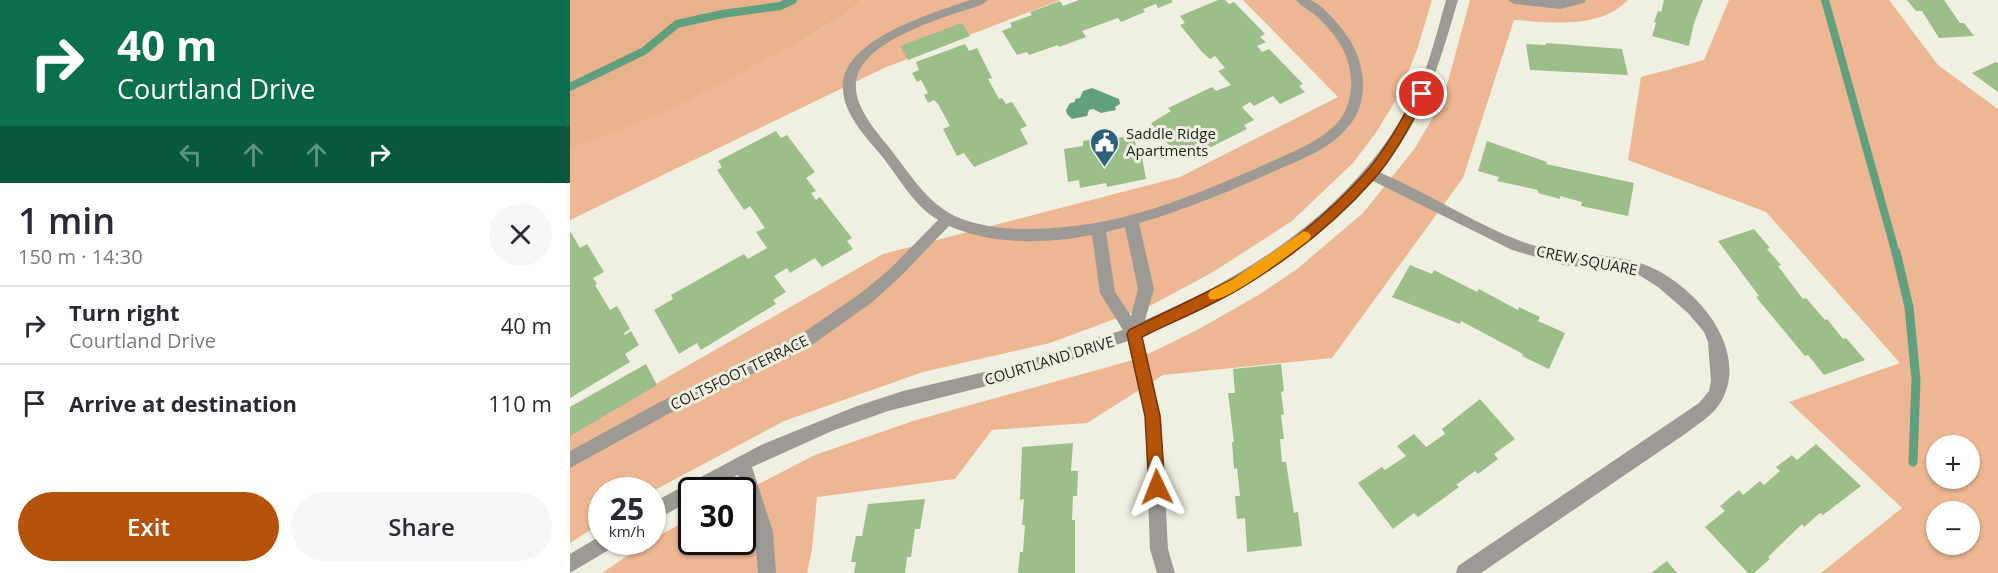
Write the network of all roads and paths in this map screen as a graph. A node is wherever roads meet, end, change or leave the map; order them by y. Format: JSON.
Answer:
{"nodes":[{"id":1,"x":982,"y":0,"type":"edge"},
{"id":2,"x":1302,"y":0,"type":"edge"},
{"id":3,"x":1452,"y":0,"type":"edge"},
{"id":4,"x":1514,"y":0,"type":"edge"},
{"id":5,"x":1580,"y":0,"type":"edge"},
{"id":6,"x":1371,"y":174,"type":"junction"},
{"id":7,"x":948,"y":218,"type":"junction"},
{"id":8,"x":1131,"y":221,"type":"junction"},
{"id":9,"x":1098,"y":227,"type":"junction"},
{"id":10,"x":1134,"y":334,"type":"junction"},
{"id":11,"x":570,"y":460,"type":"edge"},
{"id":12,"x":743,"y":465,"type":"junction"},
{"id":13,"x":666,"y":505,"type":"edge"},
{"id":14,"x":588,"y":553,"type":"edge"},
{"id":15,"x":570,"y":564,"type":"edge"},
{"id":16,"x":766,"y":573,"type":"edge"},
{"id":17,"x":1166,"y":573,"type":"edge"},
{"id":18,"x":1465,"y":573,"type":"edge"}],
"edges":[{"from":1,"to":7,"type":"street"},
{"from":2,"to":8,"type":"street"},
{"from":3,"to":6,"type":"street","name":"COURTLAND DRIVE"},
{"from":4,"to":5,"type":"street"},
{"from":6,"to":10,"type":"street","name":"COURTLAND DRIVE"},
{"from":6,"to":18,"type":"street","name":"CREW SQUARE"},
{"from":7,"to":9,"type":"street"},
{"from":7,"to":11,"type":"street","name":"COLTSFOOT TERRACE"},
{"from":8,"to":9,"type":"street"},
{"from":8,"to":10,"type":"street"},
{"from":9,"to":10,"type":"street"},
{"from":10,"to":12,"type":"street","name":"COURTLAND DRIVE"},
{"from":10,"to":17,"type":"street"},
{"from":12,"to":13,"type":"street","name":"COURTLAND DRIVE"},
{"from":12,"to":16,"type":"street"},
{"from":14,"to":15,"type":"street"}]}
